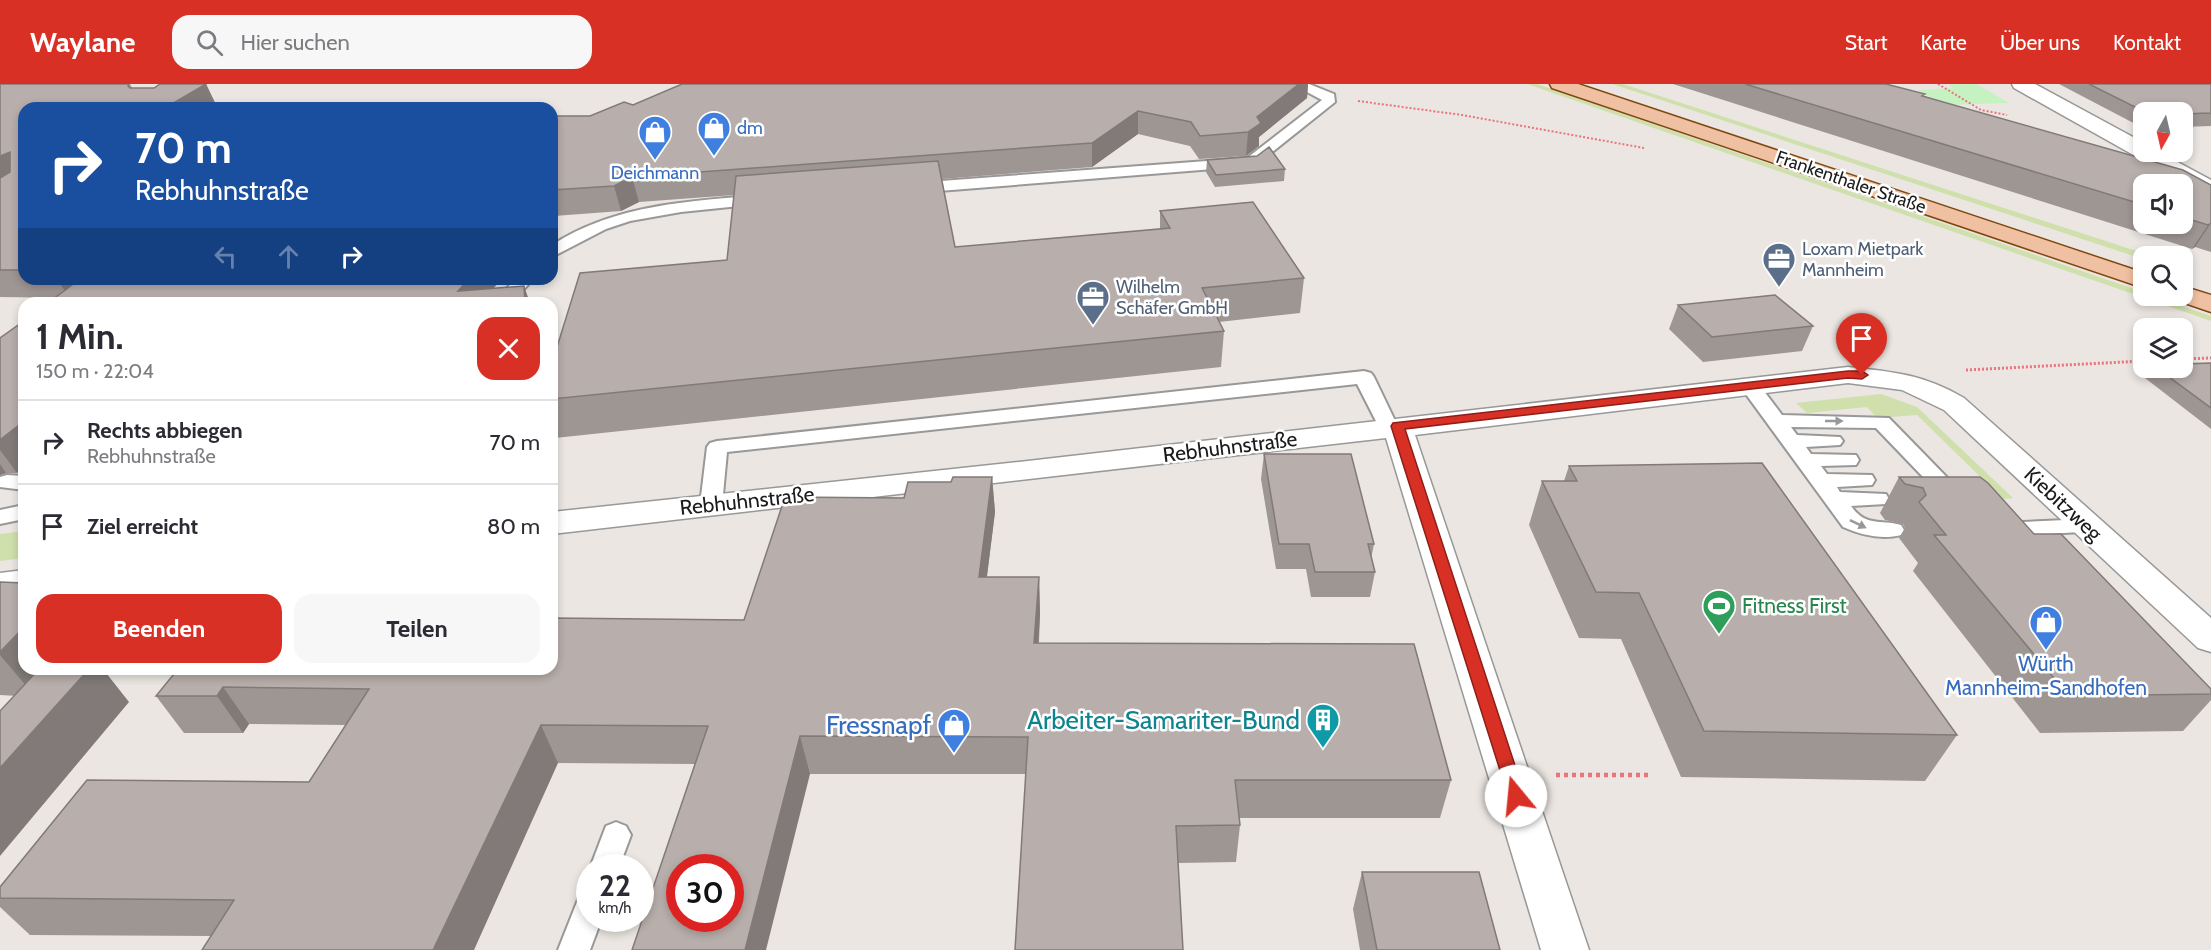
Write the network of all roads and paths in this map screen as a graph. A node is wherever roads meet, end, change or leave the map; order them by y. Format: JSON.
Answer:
{"nodes":[{"id":1,"x":1298,"y":84,"type":"edge"},
{"id":2,"x":1559,"y":84,"type":"edge"},
{"id":3,"x":1593,"y":84,"type":"edge"},
{"id":4,"x":2020,"y":84,"type":"edge"},
{"id":5,"x":1328,"y":96,"type":"junction"},
{"id":6,"x":1649,"y":149,"type":"dead end"},
{"id":7,"x":2211,"y":189,"type":"edge"},
{"id":8,"x":897,"y":190,"type":"edge"},
{"id":9,"x":779,"y":199,"type":"edge"},
{"id":10,"x":558,"y":248,"type":"edge"},
{"id":11,"x":2133,"y":263,"type":"edge"},
{"id":12,"x":2133,"y":277,"type":"edge"},
{"id":13,"x":2193,"y":283,"type":"edge"},
{"id":14,"x":519,"y":285,"type":"edge"},
{"id":15,"x":2211,"y":289,"type":"edge"},
{"id":16,"x":508,"y":297,"type":"edge"},
{"id":17,"x":2193,"y":298,"type":"edge"},
{"id":18,"x":2211,"y":304,"type":"edge"},
{"id":19,"x":2211,"y":358,"type":"edge"},
{"id":20,"x":2193,"y":359,"type":"edge"},
{"id":21,"x":2133,"y":362,"type":"edge"},
{"id":22,"x":1906,"y":382,"type":"junction"},
{"id":23,"x":1750,"y":386,"type":"junction"},
{"id":24,"x":1776,"y":421,"type":"junction"},
{"id":25,"x":1393,"y":427,"type":"junction"},
{"id":26,"x":1790,"y":441,"type":"junction"},
{"id":27,"x":1833,"y":441,"type":"dead end"},
{"id":28,"x":1875,"y":441,"type":"dead end"},
{"id":29,"x":1896,"y":450,"type":"junction"},
{"id":30,"x":1805,"y":460,"type":"junction"},
{"id":31,"x":1848,"y":460,"type":"dead end"},
{"id":32,"x":1864,"y":480,"type":"dead end"},
{"id":33,"x":1908,"y":480,"type":"edge"},
{"id":34,"x":1939,"y":480,"type":"junction"},
{"id":35,"x":1826,"y":490,"type":"junction"},
{"id":36,"x":1878,"y":499,"type":"dead end"},
{"id":37,"x":1923,"y":499,"type":"edge"},
{"id":38,"x":1957,"y":499,"type":"junction"},
{"id":39,"x":711,"y":505,"type":"junction"},
{"id":40,"x":18,"y":513,"type":"edge"},
{"id":41,"x":0,"y":517,"type":"edge"},
{"id":42,"x":558,"y":522,"type":"edge"},
{"id":43,"x":2088,"y":526,"type":"junction"},
{"id":44,"x":1893,"y":530,"type":"dead end"},
{"id":45,"x":18,"y":583,"type":"edge"},
{"id":46,"x":0,"y":585,"type":"edge"},
{"id":47,"x":2211,"y":639,"type":"edge"},
{"id":48,"x":1509,"y":775,"type":"junction"},
{"id":49,"x":1648,"y":775,"type":"dead end"},
{"id":50,"x":616,"y":835,"type":"dead end"},
{"id":51,"x":609,"y":854,"type":"edge"},
{"id":52,"x":581,"y":932,"type":"edge"},
{"id":53,"x":574,"y":950,"type":"edge"},
{"id":54,"x":1565,"y":950,"type":"edge"}],
"edges":[{"from":1,"to":5,"type":"lane"},
{"from":2,"to":12,"type":"main road","name":"Frankenthaler Straße"},
{"from":3,"to":11,"type":"main road","name":"Frankenthaler Straße"},
{"from":4,"to":7,"type":"street"},
{"from":5,"to":6,"type":"path"},
{"from":5,"to":8,"type":"lane"},
{"from":9,"to":10,"type":"lane"},
{"from":13,"to":15,"type":"main road"},
{"from":14,"to":16,"type":"lane"},
{"from":17,"to":18,"type":"main road"},
{"from":19,"to":20,"type":"path"},
{"from":21,"to":22,"type":"path"},
{"from":22,"to":23,"type":"street","name":"Rebhuhnstraße"},
{"from":22,"to":43,"type":"street","name":"Kiebitzweg"},
{"from":23,"to":24,"type":"lane"},
{"from":23,"to":25,"type":"street","name":"Rebhuhnstraße"},
{"from":24,"to":26,"type":"lane"},
{"from":24,"to":29,"type":"lane","one_way":true},
{"from":25,"to":39,"type":"street","name":"Rebhuhnstraße"},
{"from":25,"to":39,"type":"lane"},
{"from":25,"to":48,"type":"street"},
{"from":26,"to":27,"type":"lane"},
{"from":26,"to":30,"type":"lane"},
{"from":28,"to":29,"type":"lane"},
{"from":29,"to":34,"type":"lane"},
{"from":30,"to":31,"type":"lane"},
{"from":30,"to":35,"type":"lane"},
{"from":32,"to":35,"type":"lane"},
{"from":33,"to":34,"type":"lane"},
{"from":34,"to":38,"type":"lane"},
{"from":35,"to":36,"type":"lane"},
{"from":35,"to":44,"type":"lane","one_way":true},
{"from":37,"to":38,"type":"lane"},
{"from":38,"to":43,"type":"lane"},
{"from":39,"to":42,"type":"street","name":"Rebhuhnstraße"},
{"from":40,"to":41,"type":"lane"},
{"from":43,"to":47,"type":"street","name":"Kiebitzweg"},
{"from":45,"to":46,"type":"street"},
{"from":48,"to":49,"type":"path"},
{"from":48,"to":54,"type":"street"},
{"from":50,"to":51,"type":"lane"},
{"from":52,"to":53,"type":"lane"}]}
